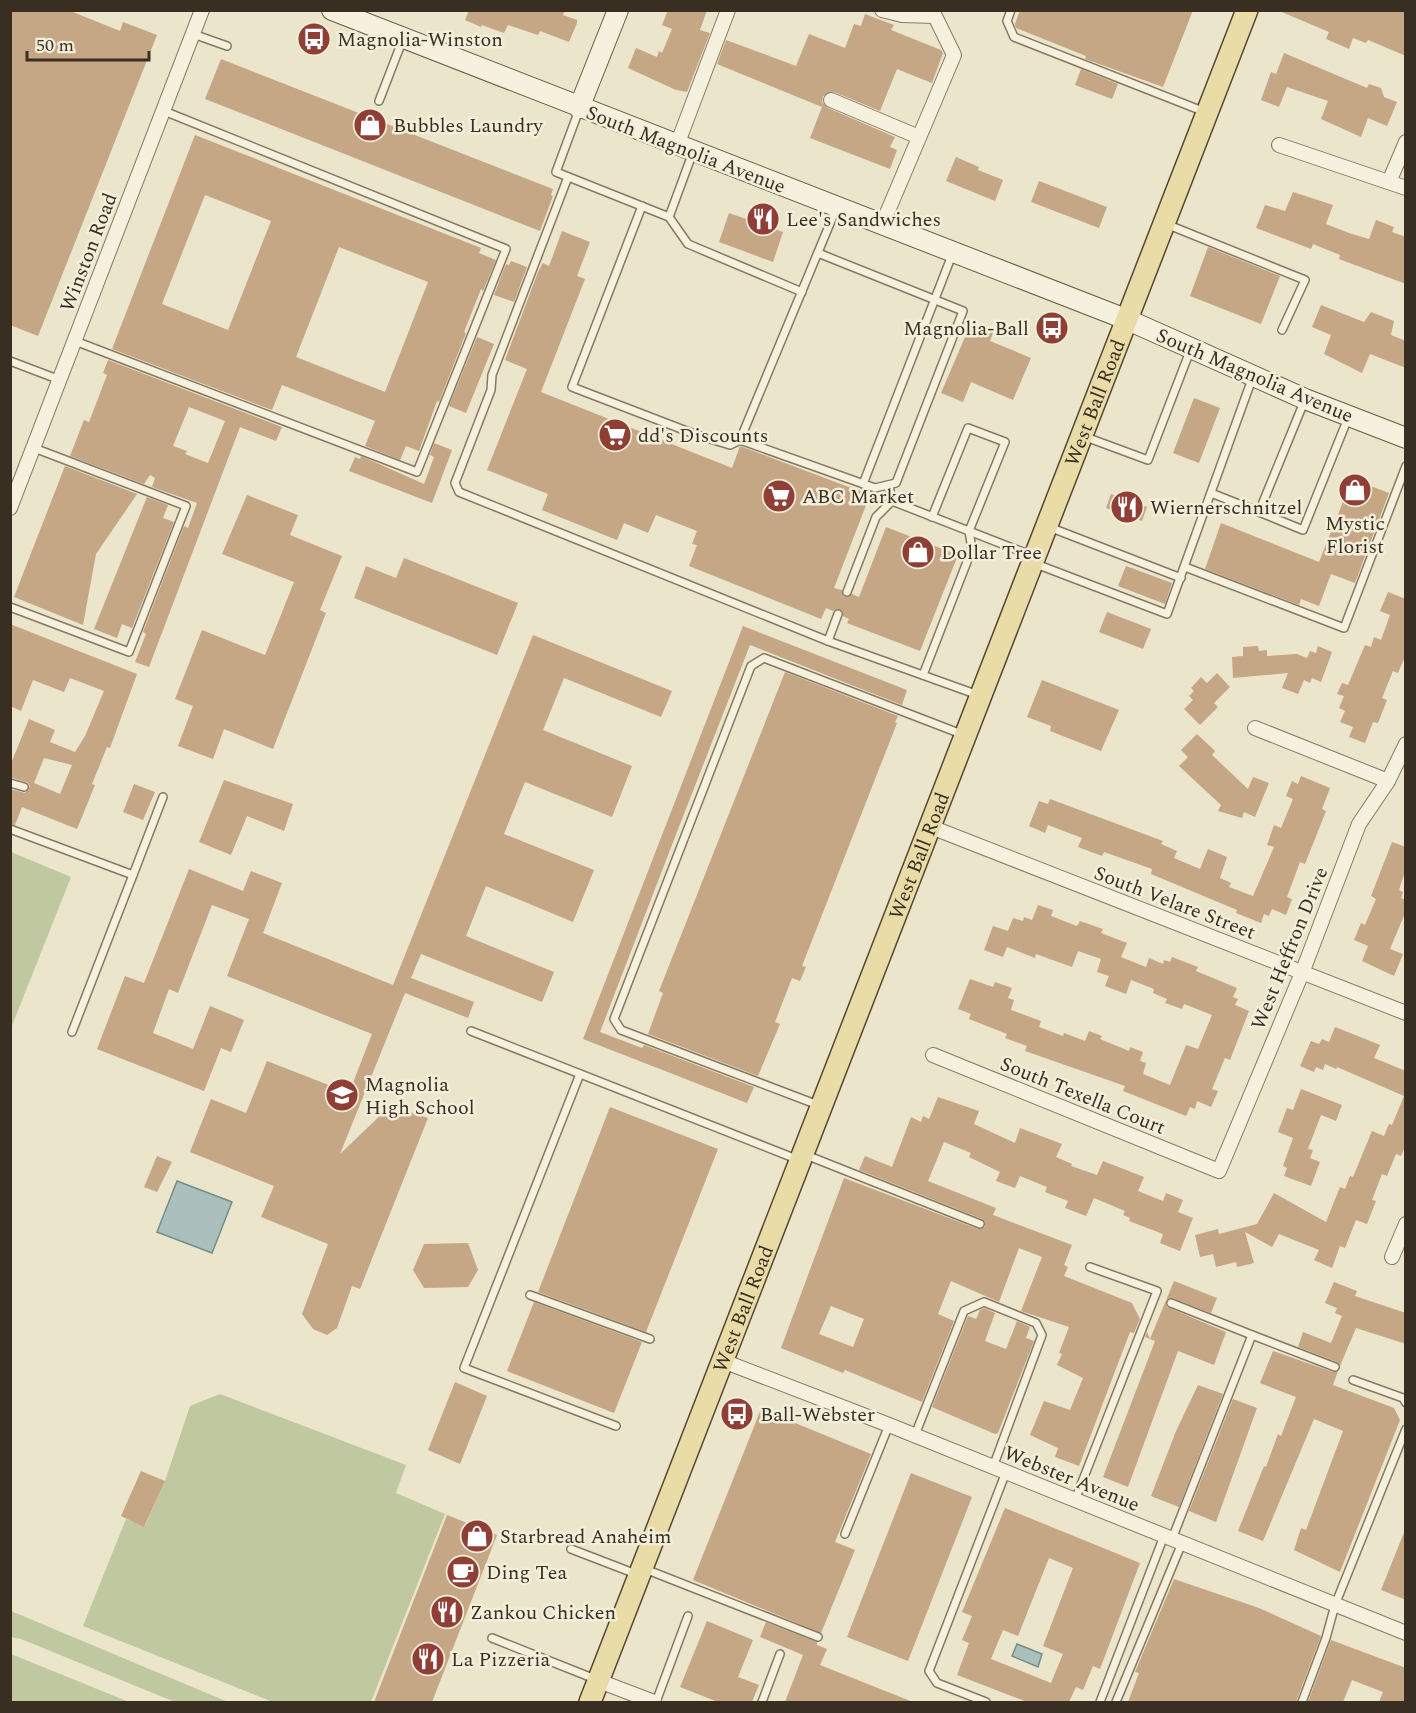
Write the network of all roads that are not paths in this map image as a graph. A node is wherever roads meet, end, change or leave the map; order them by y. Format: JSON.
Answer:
{"nodes":[{"id":1,"x":202,"y":10,"type":"edge"},
{"id":2,"x":332,"y":10,"type":"edge"},
{"id":3,"x":618,"y":10,"type":"edge"},
{"id":4,"x":728,"y":10,"type":"edge"},
{"id":5,"x":882,"y":10,"type":"edge"},
{"id":6,"x":1011,"y":10,"type":"edge"},
{"id":7,"x":1247,"y":10,"type":"edge"},
{"id":8,"x":933,"y":13,"type":"edge"},
{"id":9,"x":193,"y":34,"type":"junction"},
{"id":10,"x":403,"y":38,"type":"junction"},
{"id":11,"x":226,"y":46,"type":"dead end"},
{"id":12,"x":831,"y":100,"type":"dead end"},
{"id":13,"x":379,"y":101,"type":"dead end"},
{"id":14,"x":579,"y":108,"type":"junction"},
{"id":15,"x":164,"y":111,"type":"junction"},
{"id":16,"x":1207,"y":113,"type":"junction"},
{"id":17,"x":920,"y":137,"type":"junction"},
{"id":18,"x":1406,"y":142,"type":"edge"},
{"id":19,"x":1279,"y":145,"type":"dead end"},
{"id":20,"x":685,"y":148,"type":"junction"},
{"id":21,"x":568,"y":177,"type":"junction"},
{"id":22,"x":1389,"y":182,"type":"junction"},
{"id":23,"x":1406,"y":188,"type":"edge"},
{"id":24,"x":642,"y":206,"type":"junction"},
{"id":25,"x":837,"y":207,"type":"junction"},
{"id":26,"x":669,"y":217,"type":"junction"},
{"id":27,"x":1164,"y":223,"type":"junction"},
{"id":28,"x":882,"y":225,"type":"junction"},
{"id":29,"x":818,"y":253,"type":"junction"},
{"id":30,"x":953,"y":253,"type":"junction"},
{"id":31,"x":802,"y":292,"type":"junction"},
{"id":32,"x":934,"y":300,"type":"junction"},
{"id":33,"x":1128,"y":320,"type":"junction"},
{"id":34,"x":1282,"y":330,"type":"dead end"},
{"id":35,"x":75,"y":341,"type":"junction"},
{"id":36,"x":1192,"y":346,"type":"junction"},
{"id":37,"x":10,"y":361,"type":"edge"},
{"id":38,"x":1253,"y":376,"type":"junction"},
{"id":39,"x":60,"y":380,"type":"junction"},
{"id":40,"x":1305,"y":399,"type":"junction"},
{"id":41,"x":1349,"y":416,"type":"junction"},
{"id":42,"x":1083,"y":436,"type":"junction"},
{"id":43,"x":1406,"y":438,"type":"edge"},
{"id":44,"x":740,"y":440,"type":"junction"},
{"id":45,"x":34,"y":448,"type":"junction"},
{"id":46,"x":1406,"y":466,"type":"edge"},
{"id":47,"x":864,"y":484,"type":"junction"},
{"id":48,"x":889,"y":484,"type":"junction"},
{"id":49,"x":1211,"y":493,"type":"junction"},
{"id":50,"x":892,"y":501,"type":"junction"},
{"id":51,"x":10,"y":508,"type":"edge"},
{"id":52,"x":1259,"y":512,"type":"junction"},
{"id":53,"x":932,"y":517,"type":"junction"},
{"id":54,"x":1048,"y":526,"type":"junction"},
{"id":55,"x":969,"y":531,"type":"junction"},
{"id":56,"x":1035,"y":560,"type":"junction"},
{"id":57,"x":1185,"y":567,"type":"junction"},
{"id":58,"x":1181,"y":578,"type":"junction"},
{"id":59,"x":847,"y":592,"type":"dead end"},
{"id":60,"x":10,"y":607,"type":"edge"},
{"id":61,"x":838,"y":614,"type":"dead end"},
{"id":62,"x":828,"y":641,"type":"junction"},
{"id":63,"x":923,"y":675,"type":"junction"},
{"id":64,"x":982,"y":696,"type":"junction"},
{"id":65,"x":1255,"y":728,"type":"dead end"},
{"id":66,"x":967,"y":735,"type":"junction"},
{"id":67,"x":1406,"y":744,"type":"edge"},
{"id":68,"x":1388,"y":781,"type":"junction"},
{"id":69,"x":10,"y":783,"type":"edge"},
{"id":70,"x":24,"y":787,"type":"dead end"},
{"id":71,"x":163,"y":797,"type":"dead end"},
{"id":72,"x":931,"y":827,"type":"junction"},
{"id":73,"x":10,"y":829,"type":"edge"},
{"id":74,"x":133,"y":875,"type":"junction"},
{"id":75,"x":1302,"y":973,"type":"junction"},
{"id":76,"x":1406,"y":1013,"type":"edge"},
{"id":77,"x":471,"y":1031,"type":"dead end"},
{"id":78,"x":72,"y":1032,"type":"dead end"},
{"id":79,"x":933,"y":1055,"type":"dead end"},
{"id":80,"x":580,"y":1074,"type":"junction"},
{"id":81,"x":822,"y":1106,"type":"junction"},
{"id":82,"x":803,"y":1157,"type":"junction"},
{"id":83,"x":1219,"y":1171,"type":"joint"},
{"id":84,"x":980,"y":1224,"type":"dead end"},
{"id":85,"x":1406,"y":1224,"type":"edge"},
{"id":86,"x":1392,"y":1257,"type":"dead end"},
{"id":87,"x":1090,"y":1267,"type":"dead end"},
{"id":88,"x":530,"y":1295,"type":"dead end"},
{"id":89,"x":1171,"y":1303,"type":"dead end"},
{"id":90,"x":1252,"y":1335,"type":"junction"},
{"id":91,"x":650,"y":1339,"type":"dead end"},
{"id":92,"x":723,"y":1361,"type":"junction"},
{"id":93,"x":1335,"y":1367,"type":"dead end"},
{"id":94,"x":1353,"y":1380,"type":"dead end"},
{"id":95,"x":1406,"y":1403,"type":"edge"},
{"id":96,"x":889,"y":1425,"type":"junction"},
{"id":97,"x":616,"y":1426,"type":"dead end"},
{"id":98,"x":1406,"y":1429,"type":"edge"},
{"id":99,"x":915,"y":1435,"type":"junction"},
{"id":100,"x":1000,"y":1469,"type":"junction"},
{"id":101,"x":1075,"y":1500,"type":"junction"},
{"id":102,"x":845,"y":1534,"type":"dead end"},
{"id":103,"x":1172,"y":1539,"type":"junction"},
{"id":104,"x":572,"y":1549,"type":"dead end"},
{"id":105,"x":641,"y":1572,"type":"junction"},
{"id":106,"x":1335,"y":1605,"type":"junction"},
{"id":107,"x":688,"y":1616,"type":"dead end"},
{"id":108,"x":1406,"y":1634,"type":"edge"},
{"id":109,"x":818,"y":1637,"type":"dead end"},
{"id":110,"x":492,"y":1638,"type":"dead end"},
{"id":111,"x":780,"y":1654,"type":"dead end"},
{"id":112,"x":599,"y":1681,"type":"junction"},
{"id":113,"x":590,"y":1702,"type":"edge"},
{"id":114,"x":655,"y":1702,"type":"edge"},
{"id":115,"x":762,"y":1702,"type":"edge"},
{"id":116,"x":986,"y":1702,"type":"edge"},
{"id":117,"x":1100,"y":1702,"type":"edge"},
{"id":118,"x":1116,"y":1702,"type":"edge"},
{"id":119,"x":1302,"y":1702,"type":"edge"}],
"edges":[{"from":1,"to":9,"type":"street","name":"Winston Road"},
{"from":2,"to":10,"type":"main road","name":"South Magnolia Avenue"},
{"from":3,"to":14,"type":"main road"},
{"from":4,"to":20,"type":"street"},
{"from":5,"to":8,"type":"street"},
{"from":6,"to":16,"type":"lane"},
{"from":7,"to":16,"type":"main road","name":"West Ball Road"},
{"from":8,"to":17,"type":"street"},
{"from":9,"to":11,"type":"lane"},
{"from":9,"to":15,"type":"street","name":"Winston Road"},
{"from":10,"to":13,"type":"lane"},
{"from":10,"to":14,"type":"main road","name":"South Magnolia Avenue"},
{"from":12,"to":17,"type":"street"},
{"from":14,"to":20,"type":"main road","name":"South Magnolia Avenue"},
{"from":14,"to":21,"type":"lane"},
{"from":15,"to":35,"type":"street","name":"Winston Road"},
{"from":15,"to":35,"type":"lane"},
{"from":16,"to":27,"type":"main road","name":"West Ball Road"},
{"from":17,"to":28,"type":"street"},
{"from":18,"to":22,"type":"street"},
{"from":19,"to":22,"type":"street"},
{"from":20,"to":25,"type":"main road","name":"South Magnolia Avenue"},
{"from":20,"to":26,"type":"lane"},
{"from":21,"to":24,"type":"lane"},
{"from":21,"to":62,"type":"lane"},
{"from":22,"to":23,"type":"street"},
{"from":24,"to":26,"type":"lane"},
{"from":24,"to":44,"type":"lane"},
{"from":25,"to":28,"type":"main road","name":"South Magnolia Avenue"},
{"from":25,"to":29,"type":"lane"},
{"from":26,"to":31,"type":"lane"},
{"from":27,"to":33,"type":"main road","name":"West Ball Road"},
{"from":27,"to":34,"type":"lane"},
{"from":28,"to":30,"type":"main road","name":"South Magnolia Avenue"},
{"from":29,"to":31,"type":"lane"},
{"from":29,"to":32,"type":"lane"},
{"from":30,"to":32,"type":"lane"},
{"from":30,"to":33,"type":"main road","name":"South Magnolia Avenue"},
{"from":31,"to":44,"type":"lane"},
{"from":32,"to":47,"type":"lane"},
{"from":32,"to":48,"type":"lane"},
{"from":33,"to":36,"type":"main road","name":"South Magnolia Avenue"},
{"from":33,"to":42,"type":"main road","name":"West Ball Road"},
{"from":35,"to":39,"type":"street","name":"Winston Road"},
{"from":36,"to":38,"type":"main road","name":"South Magnolia Avenue"},
{"from":36,"to":42,"type":"lane"},
{"from":37,"to":39,"type":"lane"},
{"from":38,"to":40,"type":"main road","name":"South Magnolia Avenue"},
{"from":38,"to":49,"type":"lane"},
{"from":39,"to":45,"type":"street","name":"Winston Road"},
{"from":40,"to":41,"type":"main road","name":"South Magnolia Avenue"},
{"from":40,"to":52,"type":"lane"},
{"from":41,"to":43,"type":"main road","name":"South Magnolia Avenue"},
{"from":41,"to":52,"type":"lane"},
{"from":42,"to":54,"type":"main road","name":"West Ball Road"},
{"from":44,"to":47,"type":"lane"},
{"from":45,"to":51,"type":"street","name":"Winston Road"},
{"from":45,"to":60,"type":"lane"},
{"from":46,"to":57,"type":"lane"},
{"from":47,"to":48,"type":"lane"},
{"from":48,"to":50,"type":"lane"},
{"from":49,"to":52,"type":"lane"},
{"from":49,"to":57,"type":"lane"},
{"from":50,"to":53,"type":"lane"},
{"from":50,"to":59,"type":"lane"},
{"from":53,"to":55,"type":"lane"},
{"from":53,"to":55,"type":"lane"},
{"from":54,"to":56,"type":"main road","name":"West Ball Road"},
{"from":54,"to":58,"type":"lane"},
{"from":55,"to":56,"type":"lane"},
{"from":55,"to":63,"type":"lane"},
{"from":56,"to":58,"type":"lane"},
{"from":56,"to":64,"type":"main road","name":"West Ball Road"},
{"from":57,"to":58,"type":"lane"},
{"from":61,"to":62,"type":"lane"},
{"from":62,"to":63,"type":"lane"},
{"from":63,"to":64,"type":"lane"},
{"from":64,"to":66,"type":"main road","name":"West Ball Road"},
{"from":65,"to":68,"type":"street"},
{"from":66,"to":72,"type":"main road","name":"West Ball Road"},
{"from":66,"to":81,"type":"lane"},
{"from":67,"to":68,"type":"street","name":"West Heffron Drive"},
{"from":68,"to":75,"type":"street","name":"West Heffron Drive"},
{"from":69,"to":70,"type":"lane"},
{"from":71,"to":74,"type":"lane"},
{"from":72,"to":75,"type":"street","name":"South Velare Street"},
{"from":72,"to":81,"type":"main road","name":"West Ball Road"},
{"from":73,"to":74,"type":"lane"},
{"from":74,"to":78,"type":"lane"},
{"from":75,"to":76,"type":"street","name":"South Velare Street"},
{"from":75,"to":83,"type":"street","name":"West Heffron Drive"},
{"from":77,"to":80,"type":"lane"},
{"from":79,"to":83,"type":"street","name":"South Texella Court"},
{"from":80,"to":82,"type":"lane"},
{"from":80,"to":97,"type":"lane"},
{"from":81,"to":82,"type":"main road","name":"West Ball Road"},
{"from":82,"to":84,"type":"lane"},
{"from":82,"to":92,"type":"main road","name":"West Ball Road"},
{"from":85,"to":86,"type":"street"},
{"from":87,"to":101,"type":"lane"},
{"from":88,"to":91,"type":"lane"},
{"from":89,"to":90,"type":"lane"},
{"from":90,"to":93,"type":"lane"},
{"from":90,"to":103,"type":"lane"},
{"from":92,"to":96,"type":"street","name":"Webster Avenue"},
{"from":92,"to":105,"type":"main road","name":"West Ball Road"},
{"from":94,"to":95,"type":"lane"},
{"from":96,"to":99,"type":"street","name":"Webster Avenue"},
{"from":96,"to":102,"type":"lane"},
{"from":98,"to":106,"type":"lane"},
{"from":99,"to":100,"type":"street","name":"Webster Avenue"},
{"from":99,"to":100,"type":"lane"},
{"from":100,"to":101,"type":"street","name":"Webster Avenue"},
{"from":100,"to":116,"type":"lane"},
{"from":101,"to":103,"type":"street","name":"Webster Avenue"},
{"from":103,"to":106,"type":"street","name":"Webster Avenue"},
{"from":103,"to":117,"type":"lane"},
{"from":103,"to":118,"type":"lane"},
{"from":104,"to":105,"type":"lane"},
{"from":105,"to":109,"type":"lane"},
{"from":105,"to":112,"type":"main road","name":"West Ball Road"},
{"from":106,"to":108,"type":"street","name":"Webster Avenue"},
{"from":106,"to":119,"type":"lane"},
{"from":107,"to":114,"type":"lane"},
{"from":110,"to":112,"type":"lane"},
{"from":111,"to":115,"type":"lane"},
{"from":112,"to":113,"type":"main road","name":"West Ball Road"},
{"from":112,"to":114,"type":"street"}]}
